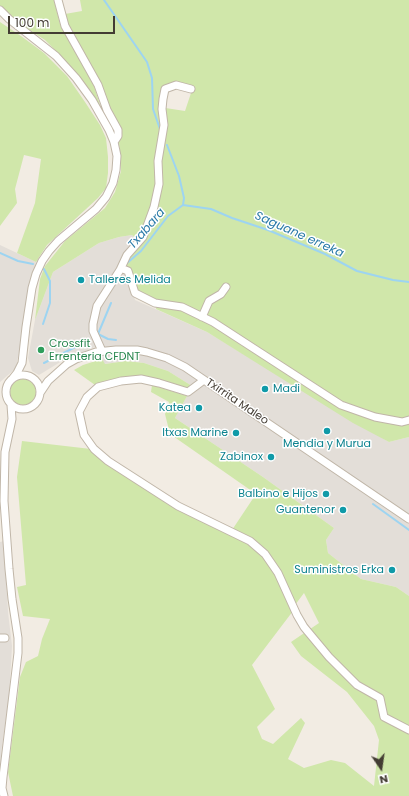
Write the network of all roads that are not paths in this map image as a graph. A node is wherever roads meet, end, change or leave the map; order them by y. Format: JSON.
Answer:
{"nodes":[{"id":1,"x":58,"y":0,"type":"edge"},
{"id":2,"x":0,"y":10,"type":"edge"},
{"id":3,"x":192,"y":89,"type":"dead end"},
{"id":4,"x":114,"y":142,"type":"junction"},
{"id":5,"x":120,"y":270,"type":"junction"},
{"id":6,"x":226,"y":287,"type":"dead end"},
{"id":7,"x":202,"y":317,"type":"junction"},
{"id":8,"x":102,"y":351,"type":"junction"},
{"id":9,"x":24,"y":357,"type":"junction"},
{"id":10,"x":28,"y":376,"type":"junction"},
{"id":11,"x":51,"y":377,"type":"junction"},
{"id":12,"x":13,"y":378,"type":"junction"},
{"id":13,"x":35,"y":380,"type":"junction"},
{"id":14,"x":204,"y":380,"type":"junction"},
{"id":15,"x":3,"y":388,"type":"edge"},
{"id":16,"x":40,"y":392,"type":"junction"},
{"id":17,"x":0,"y":396,"type":"edge"},
{"id":18,"x":9,"y":403,"type":"junction"},
{"id":19,"x":28,"y":409,"type":"junction"},
{"id":20,"x":409,"y":420,"type":"edge"},
{"id":21,"x":12,"y":423,"type":"junction"},
{"id":22,"x":409,"y":519,"type":"edge"},
{"id":23,"x":409,"y":730,"type":"edge"},
{"id":24,"x":4,"y":796,"type":"edge"}],
"edges":[{"from":1,"to":4,"type":"street"},
{"from":2,"to":4,"type":"street"},
{"from":3,"to":5,"type":"street"},
{"from":4,"to":9,"type":"street"},
{"from":5,"to":7,"type":"street"},
{"from":5,"to":8,"type":"street"},
{"from":6,"to":7,"type":"street"},
{"from":7,"to":20,"type":"street"},
{"from":8,"to":11,"type":"street","name":"Txirrita Maleo"},
{"from":8,"to":14,"type":"street","name":"Txirrita Maleo"},
{"from":9,"to":10,"type":"street"},
{"from":9,"to":12,"type":"street"},
{"from":10,"to":12,"type":"street"},
{"from":10,"to":13,"type":"street"},
{"from":11,"to":13,"type":"street","name":"Txirrita Maleo"},
{"from":11,"to":16,"type":"street","name":"Txirrita Maleo"},
{"from":12,"to":15,"type":"street"},
{"from":13,"to":16,"type":"street"},
{"from":14,"to":22,"type":"street","name":"Txirrita Maleo"},
{"from":14,"to":23,"type":"street"},
{"from":15,"to":18,"type":"street"},
{"from":16,"to":19,"type":"street"},
{"from":17,"to":18,"type":"street"},
{"from":18,"to":19,"type":"street"},
{"from":18,"to":21,"type":"street"},
{"from":19,"to":21,"type":"street"},
{"from":21,"to":24,"type":"street"}]}
